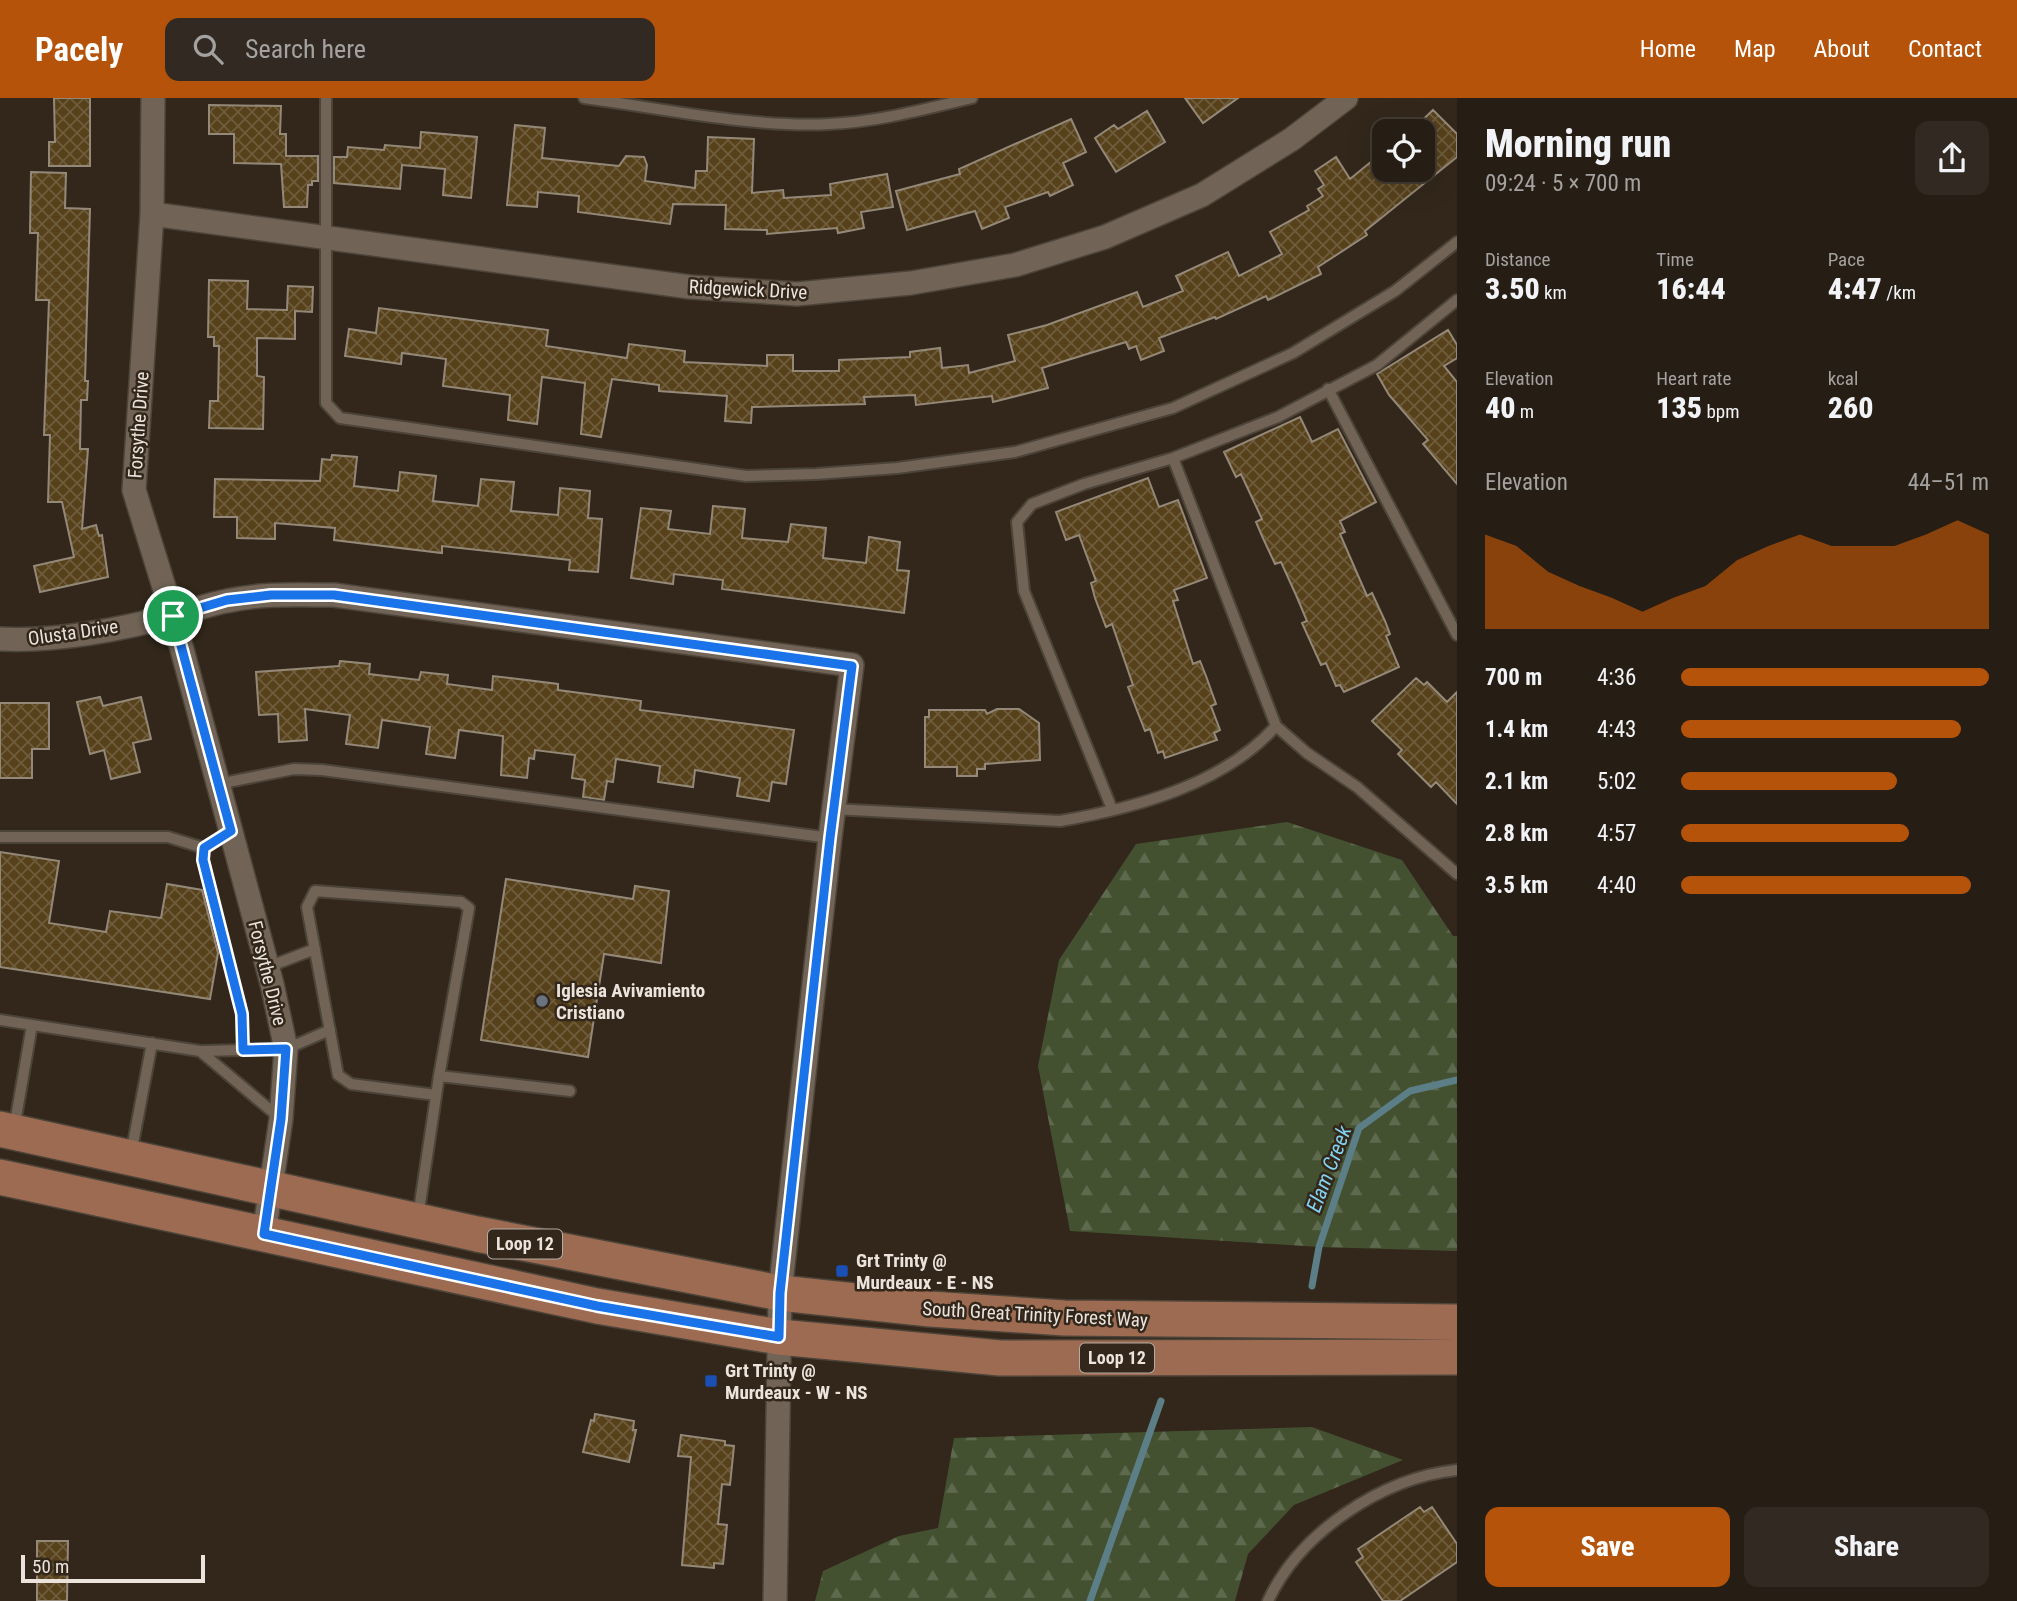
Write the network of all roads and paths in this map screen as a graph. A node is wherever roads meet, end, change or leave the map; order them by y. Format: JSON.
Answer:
{"nodes":[{"id":1,"x":153,"y":98,"type":"edge"},
{"id":2,"x":326,"y":98,"type":"edge"},
{"id":3,"x":583,"y":98,"type":"edge"},
{"id":4,"x":972,"y":98,"type":"edge"},
{"id":5,"x":1346,"y":98,"type":"edge"},
{"id":6,"x":152,"y":214,"type":"junction"},
{"id":7,"x":328,"y":238,"type":"junction"},
{"id":8,"x":1457,"y":242,"type":"edge"},
{"id":9,"x":1457,"y":300,"type":"edge"},
{"id":10,"x":1328,"y":389,"type":"junction"},
{"id":11,"x":1173,"y":458,"type":"junction"},
{"id":12,"x":173,"y":616,"type":"junction"},
{"id":13,"x":1457,"y":635,"type":"edge"},
{"id":14,"x":0,"y":639,"type":"edge"},
{"id":15,"x":1276,"y":726,"type":"junction"},
{"id":16,"x":218,"y":784,"type":"junction"},
{"id":17,"x":833,"y":809,"type":"junction"},
{"id":18,"x":1112,"y":809,"type":"junction"},
{"id":19,"x":231,"y":831,"type":"junction"},
{"id":20,"x":0,"y":837,"type":"edge"},
{"id":21,"x":830,"y":838,"type":"junction"},
{"id":22,"x":204,"y":848,"type":"junction"},
{"id":23,"x":1457,"y":874,"type":"edge"},
{"id":24,"x":315,"y":949,"type":"junction"},
{"id":25,"x":268,"y":967,"type":"junction"},
{"id":26,"x":0,"y":1020,"type":"edge"},
{"id":27,"x":32,"y":1025,"type":"junction"},
{"id":28,"x":330,"y":1030,"type":"junction"},
{"id":29,"x":152,"y":1044,"type":"junction"},
{"id":30,"x":286,"y":1049,"type":"junction"},
{"id":31,"x":243,"y":1050,"type":"junction"},
{"id":32,"x":200,"y":1051,"type":"junction"},
{"id":33,"x":439,"y":1076,"type":"junction"},
{"id":34,"x":570,"y":1091,"type":"dead end"},
{"id":35,"x":436,"y":1096,"type":"junction"},
{"id":36,"x":281,"y":1119,"type":"junction"},
{"id":37,"x":7,"y":1130,"type":"edge"},
{"id":38,"x":130,"y":1157,"type":"junction"},
{"id":39,"x":0,"y":1177,"type":"edge"},
{"id":40,"x":272,"y":1188,"type":"junction"},
{"id":41,"x":417,"y":1220,"type":"junction"},
{"id":42,"x":264,"y":1234,"type":"junction"},
{"id":43,"x":780,"y":1293,"type":"junction"},
{"id":44,"x":1457,"y":1322,"type":"edge"},
{"id":45,"x":779,"y":1337,"type":"junction"},
{"id":46,"x":1457,"y":1357,"type":"edge"},
{"id":47,"x":1457,"y":1470,"type":"edge"},
{"id":48,"x":775,"y":1601,"type":"edge"},
{"id":49,"x":1268,"y":1601,"type":"edge"}],
"edges":[{"from":1,"to":6,"type":"street","name":"Forsythe Drive"},
{"from":2,"to":7,"type":"lane"},
{"from":3,"to":4,"type":"lane"},
{"from":5,"to":7,"type":"street","name":"Ridgewick Drive"},
{"from":6,"to":7,"type":"street","name":"Ridgewick Drive"},
{"from":6,"to":12,"type":"street","name":"Forsythe Drive"},
{"from":7,"to":8,"type":"lane"},
{"from":9,"to":10,"type":"lane"},
{"from":10,"to":11,"type":"lane"},
{"from":10,"to":13,"type":"lane"},
{"from":11,"to":15,"type":"lane"},
{"from":11,"to":18,"type":"lane"},
{"from":12,"to":14,"type":"street","name":"Olusta Drive"},
{"from":12,"to":16,"type":"street","name":"Forsythe Drive"},
{"from":12,"to":17,"type":"street","name":"Olusta Drive"},
{"from":15,"to":18,"type":"lane"},
{"from":15,"to":23,"type":"lane"},
{"from":16,"to":19,"type":"street","name":"Forsythe Drive"},
{"from":16,"to":21,"type":"lane"},
{"from":17,"to":18,"type":"lane"},
{"from":17,"to":21,"type":"street"},
{"from":19,"to":22,"type":"lane"},
{"from":19,"to":25,"type":"street","name":"Forsythe Drive"},
{"from":20,"to":22,"type":"lane"},
{"from":21,"to":43,"type":"street"},
{"from":22,"to":31,"type":"lane"},
{"from":24,"to":25,"type":"lane"},
{"from":24,"to":28,"type":"lane"},
{"from":24,"to":33,"type":"lane"},
{"from":25,"to":30,"type":"street","name":"Forsythe Drive"},
{"from":26,"to":27,"type":"lane"},
{"from":27,"to":29,"type":"lane"},
{"from":27,"to":37,"type":"lane"},
{"from":28,"to":30,"type":"lane"},
{"from":28,"to":35,"type":"lane"},
{"from":29,"to":32,"type":"lane"},
{"from":29,"to":38,"type":"lane"},
{"from":30,"to":31,"type":"lane"},
{"from":30,"to":36,"type":"street","name":"Forsythe Drive"},
{"from":31,"to":32,"type":"lane"},
{"from":32,"to":36,"type":"lane"},
{"from":33,"to":34,"type":"lane"},
{"from":33,"to":35,"type":"lane"},
{"from":35,"to":41,"type":"lane"},
{"from":36,"to":40,"type":"street","name":"Forsythe Drive"},
{"from":37,"to":38,"type":"main road","name":"South Great Trinity Forest Way","number":"Loop 12"},
{"from":38,"to":40,"type":"main road","name":"South Great Trinity Forest Way","number":"Loop 12"},
{"from":39,"to":42,"type":"main road","name":"South Great Trinity Forest Way","number":"Loop 12"},
{"from":40,"to":41,"type":"main road","name":"South Great Trinity Forest Way","number":"Loop 12"},
{"from":40,"to":42,"type":"street","name":"Forsythe Drive"},
{"from":41,"to":43,"type":"main road","name":"South Great Trinity Forest Way","number":"Loop 12"},
{"from":42,"to":45,"type":"main road","name":"South Great Trinity Forest Way","number":"Loop 12"},
{"from":43,"to":44,"type":"main road","name":"South Great Trinity Forest Way","number":"Loop 12"},
{"from":43,"to":45,"type":"street"},
{"from":45,"to":46,"type":"main road","name":"South Great Trinity Forest Way","number":"Loop 12"},
{"from":45,"to":48,"type":"street"},
{"from":47,"to":49,"type":"lane"}]}
